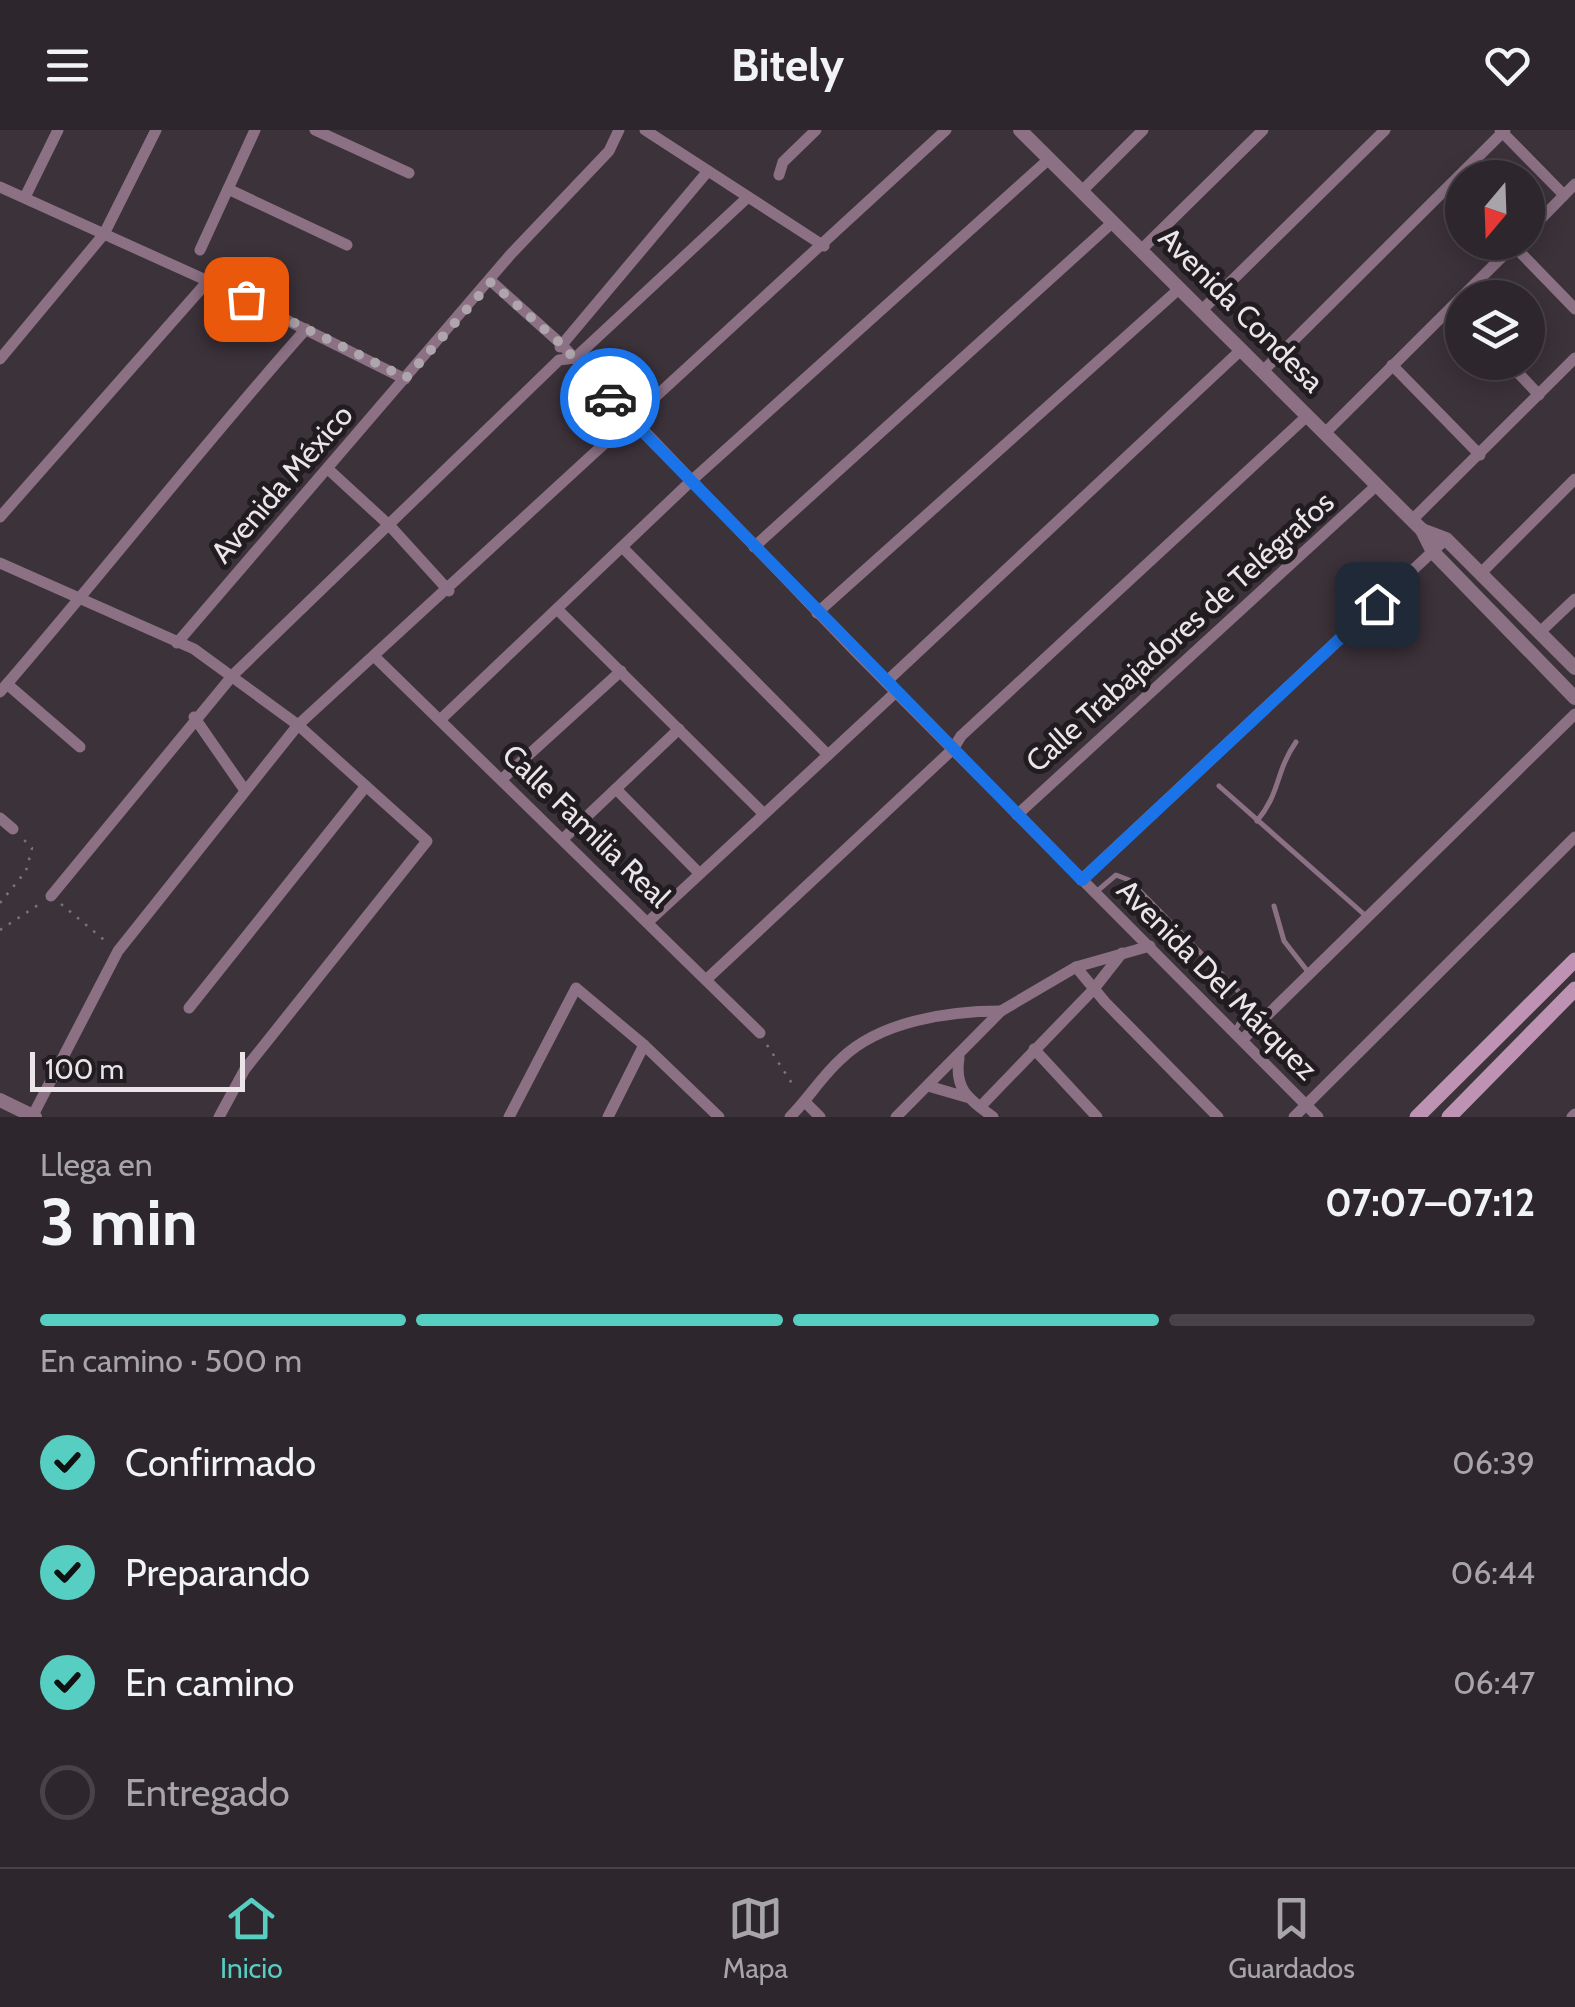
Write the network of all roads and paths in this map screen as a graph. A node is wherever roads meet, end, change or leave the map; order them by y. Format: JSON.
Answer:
{"nodes":[{"id":1,"x":58,"y":130,"type":"edge"},
{"id":2,"x":156,"y":130,"type":"edge"},
{"id":3,"x":255,"y":130,"type":"edge"},
{"id":4,"x":315,"y":130,"type":"edge"},
{"id":5,"x":620,"y":130,"type":"edge"},
{"id":6,"x":645,"y":130,"type":"edge"},
{"id":7,"x":816,"y":130,"type":"edge"},
{"id":8,"x":946,"y":130,"type":"edge"},
{"id":9,"x":1020,"y":130,"type":"edge"},
{"id":10,"x":1143,"y":130,"type":"edge"},
{"id":11,"x":1263,"y":130,"type":"edge"},
{"id":12,"x":1385,"y":130,"type":"edge"},
{"id":13,"x":1502,"y":131,"type":"edge"},
{"id":14,"x":1049,"y":159,"type":"junction"},
{"id":15,"x":708,"y":171,"type":"junction"},
{"id":16,"x":409,"y":173,"type":"dead end"},
{"id":17,"x":779,"y":175,"type":"dead end"},
{"id":18,"x":1575,"y":184,"type":"edge"},
{"id":19,"x":1,"y":189,"type":"edge"},
{"id":20,"x":228,"y":189,"type":"junction"},
{"id":21,"x":1082,"y":191,"type":"junction"},
{"id":22,"x":1564,"y":195,"type":"junction"},
{"id":23,"x":748,"y":197,"type":"junction"},
{"id":24,"x":24,"y":198,"type":"junction"},
{"id":25,"x":1545,"y":215,"type":"edge"},
{"id":26,"x":1113,"y":222,"type":"junction"},
{"id":27,"x":104,"y":234,"type":"junction"},
{"id":28,"x":347,"y":245,"type":"dead end"},
{"id":29,"x":824,"y":246,"type":"junction"},
{"id":30,"x":200,"y":250,"type":"dead end"},
{"id":31,"x":1141,"y":250,"type":"junction"},
{"id":32,"x":1502,"y":260,"type":"edge"},
{"id":33,"x":1531,"y":260,"type":"edge"},
{"id":34,"x":1485,"y":280,"type":"edge"},
{"id":35,"x":208,"y":281,"type":"junction"},
{"id":36,"x":491,"y":282,"type":"junction"},
{"id":37,"x":1180,"y":288,"type":"junction"},
{"id":38,"x":1575,"y":309,"type":"edge"},
{"id":39,"x":1202,"y":310,"type":"junction"},
{"id":40,"x":1445,"y":322,"type":"edge"},
{"id":41,"x":306,"y":330,"type":"junction"},
{"id":42,"x":560,"y":343,"type":"junction"},
{"id":43,"x":1242,"y":349,"type":"junction"},
{"id":44,"x":574,"y":358,"type":"junction"},
{"id":45,"x":1575,"y":358,"type":"edge"},
{"id":46,"x":0,"y":359,"type":"edge"},
{"id":47,"x":558,"y":360,"type":"junction"},
{"id":48,"x":1392,"y":365,"type":"junction"},
{"id":49,"x":1263,"y":371,"type":"junction"},
{"id":50,"x":406,"y":378,"type":"junction"},
{"id":51,"x":1525,"y":380,"type":"edge"},
{"id":52,"x":1539,"y":395,"type":"junction"},
{"id":53,"x":1308,"y":416,"type":"junction"},
{"id":54,"x":632,"y":421,"type":"junction"},
{"id":55,"x":1325,"y":433,"type":"junction"},
{"id":56,"x":1480,"y":455,"type":"junction"},
{"id":57,"x":328,"y":469,"type":"junction"},
{"id":58,"x":1575,"y":480,"type":"edge"},
{"id":59,"x":690,"y":482,"type":"junction"},
{"id":60,"x":1377,"y":485,"type":"junction"},
{"id":61,"x":0,"y":517,"type":"edge"},
{"id":62,"x":1417,"y":525,"type":"junction"},
{"id":63,"x":390,"y":526,"type":"junction"},
{"id":64,"x":1446,"y":539,"type":"junction"},
{"id":65,"x":754,"y":547,"type":"junction"},
{"id":66,"x":624,"y":548,"type":"junction"},
{"id":67,"x":1433,"y":552,"type":"junction"},
{"id":68,"x":0,"y":563,"type":"edge"},
{"id":69,"x":1480,"y":574,"type":"junction"},
{"id":70,"x":449,"y":591,"type":"junction"},
{"id":71,"x":81,"y":599,"type":"junction"},
{"id":72,"x":1575,"y":599,"type":"edge"},
{"id":73,"x":558,"y":610,"type":"junction"},
{"id":74,"x":817,"y":612,"type":"junction"},
{"id":75,"x":1539,"y":633,"type":"junction"},
{"id":76,"x":177,"y":643,"type":"junction"},
{"id":77,"x":376,"y":658,"type":"junction"},
{"id":78,"x":1575,"y":668,"type":"edge"},
{"id":79,"x":621,"y":670,"type":"junction"},
{"id":80,"x":233,"y":675,"type":"junction"},
{"id":81,"x":886,"y":682,"type":"junction"},
{"id":82,"x":3,"y":688,"type":"edge"},
{"id":83,"x":896,"y":692,"type":"junction"},
{"id":84,"x":1575,"y":698,"type":"edge"},
{"id":85,"x":1575,"y":714,"type":"edge"},
{"id":86,"x":194,"y":717,"type":"junction"},
{"id":87,"x":440,"y":720,"type":"junction"},
{"id":88,"x":298,"y":725,"type":"junction"},
{"id":89,"x":680,"y":729,"type":"junction"},
{"id":90,"x":1296,"y":742,"type":"dead end"},
{"id":91,"x":80,"y":747,"type":"dead end"},
{"id":92,"x":953,"y":749,"type":"junction"},
{"id":93,"x":828,"y":755,"type":"junction"},
{"id":94,"x":502,"y":779,"type":"junction"},
{"id":95,"x":366,"y":786,"type":"junction"},
{"id":96,"x":1219,"y":786,"type":"dead end"},
{"id":97,"x":244,"y":790,"type":"junction"},
{"id":98,"x":616,"y":790,"type":"junction"},
{"id":99,"x":763,"y":814,"type":"junction"},
{"id":100,"x":1017,"y":815,"type":"junction"},
{"id":101,"x":0,"y":818,"type":"edge"},
{"id":102,"x":1258,"y":821,"type":"junction"},
{"id":103,"x":13,"y":829,"type":"joint"},
{"id":104,"x":1575,"y":837,"type":"edge"},
{"id":105,"x":564,"y":839,"type":"junction"},
{"id":106,"x":699,"y":873,"type":"junction"},
{"id":107,"x":1082,"y":880,"type":"junction"},
{"id":108,"x":1095,"y":893,"type":"junction"},
{"id":109,"x":51,"y":896,"type":"junction"},
{"id":110,"x":0,"y":903,"type":"edge"},
{"id":111,"x":1274,"y":906,"type":"dead end"},
{"id":112,"x":1366,"y":916,"type":"junction"},
{"id":113,"x":648,"y":922,"type":"junction"},
{"id":114,"x":0,"y":930,"type":"edge"},
{"id":115,"x":1150,"y":946,"type":"junction"},
{"id":116,"x":118,"y":951,"type":"junction"},
{"id":117,"x":1122,"y":953,"type":"junction"},
{"id":118,"x":1575,"y":960,"type":"edge"},
{"id":119,"x":1076,"y":967,"type":"junction"},
{"id":120,"x":1309,"y":973,"type":"junction"},
{"id":121,"x":708,"y":978,"type":"junction"},
{"id":122,"x":1575,"y":989,"type":"edge"},
{"id":123,"x":1093,"y":990,"type":"junction"},
{"id":124,"x":1532,"y":1002,"type":"junction"},
{"id":125,"x":189,"y":1008,"type":"dead end"},
{"id":126,"x":1000,"y":1011,"type":"junction"},
{"id":127,"x":1548,"y":1016,"type":"junction"},
{"id":128,"x":760,"y":1033,"type":"joint"},
{"id":129,"x":1240,"y":1034,"type":"junction"},
{"id":130,"x":644,"y":1045,"type":"junction"},
{"id":131,"x":1034,"y":1049,"type":"junction"},
{"id":132,"x":959,"y":1058,"type":"junction"},
{"id":133,"x":928,"y":1086,"type":"junction"},
{"id":134,"x":966,"y":1097,"type":"junction"},
{"id":135,"x":0,"y":1100,"type":"edge"},
{"id":136,"x":805,"y":1102,"type":"junction"},
{"id":137,"x":1306,"y":1105,"type":"junction"},
{"id":138,"x":980,"y":1107,"type":"junction"},
{"id":139,"x":711,"y":1114,"type":"edge"},
{"id":140,"x":33,"y":1117,"type":"edge"},
{"id":141,"x":219,"y":1117,"type":"edge"},
{"id":142,"x":509,"y":1117,"type":"edge"},
{"id":143,"x":608,"y":1117,"type":"edge"},
{"id":144,"x":790,"y":1117,"type":"edge"},
{"id":145,"x":820,"y":1117,"type":"edge"},
{"id":146,"x":896,"y":1117,"type":"edge"},
{"id":147,"x":993,"y":1117,"type":"edge"},
{"id":148,"x":1097,"y":1117,"type":"edge"},
{"id":149,"x":1218,"y":1117,"type":"edge"},
{"id":150,"x":1294,"y":1117,"type":"edge"},
{"id":151,"x":1318,"y":1117,"type":"edge"},
{"id":152,"x":1417,"y":1117,"type":"edge"},
{"id":153,"x":1449,"y":1117,"type":"edge"}],
"edges":[{"from":1,"to":24,"type":"street"},
{"from":2,"to":27,"type":"street"},
{"from":3,"to":20,"type":"street"},
{"from":4,"to":16,"type":"street"},
{"from":5,"to":36,"type":"street","name":"Avenida México"},
{"from":6,"to":15,"type":"street"},
{"from":7,"to":17,"type":"street"},
{"from":8,"to":29,"type":"street"},
{"from":9,"to":14,"type":"street","name":"Avenida Condesa"},
{"from":10,"to":21,"type":"street"},
{"from":11,"to":31,"type":"street"},
{"from":12,"to":39,"type":"street"},
{"from":13,"to":22,"type":"street"},
{"from":13,"to":49,"type":"street"},
{"from":14,"to":21,"type":"street","name":"Avenida Condesa"},
{"from":14,"to":59,"type":"street"},
{"from":15,"to":23,"type":"street"},
{"from":15,"to":42,"type":"street"},
{"from":18,"to":22,"type":"street"},
{"from":19,"to":24,"type":"street"},
{"from":20,"to":28,"type":"street"},
{"from":20,"to":30,"type":"street"},
{"from":21,"to":26,"type":"street","name":"Avenida Condesa"},
{"from":22,"to":25,"type":"street"},
{"from":23,"to":29,"type":"street"},
{"from":23,"to":44,"type":"street"},
{"from":24,"to":27,"type":"street"},
{"from":26,"to":31,"type":"street","name":"Avenida Condesa"},
{"from":26,"to":65,"type":"street"},
{"from":27,"to":35,"type":"street"},
{"from":27,"to":46,"type":"street"},
{"from":29,"to":54,"type":"street"},
{"from":31,"to":37,"type":"street","name":"Avenida Condesa"},
{"from":32,"to":34,"type":"street"},
{"from":33,"to":38,"type":"street"},
{"from":35,"to":41,"type":"street"},
{"from":35,"to":61,"type":"street"},
{"from":36,"to":42,"type":"street","name":"Avenida Del Márquez"},
{"from":36,"to":50,"type":"street","name":"Avenida México"},
{"from":37,"to":39,"type":"street","name":"Avenida Condesa"},
{"from":37,"to":74,"type":"street"},
{"from":39,"to":43,"type":"street","name":"Avenida Condesa"},
{"from":40,"to":48,"type":"street"},
{"from":41,"to":50,"type":"street"},
{"from":41,"to":71,"type":"street"},
{"from":42,"to":44,"type":"street","name":"Avenida Del Márquez"},
{"from":42,"to":47,"type":"street"},
{"from":43,"to":49,"type":"street","name":"Avenida Condesa"},
{"from":43,"to":81,"type":"street"},
{"from":44,"to":47,"type":"street"},
{"from":44,"to":54,"type":"street","name":"Avenida Del Márquez"},
{"from":45,"to":52,"type":"street"},
{"from":47,"to":63,"type":"street"},
{"from":48,"to":55,"type":"street"},
{"from":48,"to":56,"type":"street"},
{"from":49,"to":53,"type":"street","name":"Avenida Condesa"},
{"from":50,"to":57,"type":"street","name":"Avenida México"},
{"from":51,"to":52,"type":"street"},
{"from":52,"to":56,"type":"street"},
{"from":53,"to":55,"type":"street","name":"Avenida Condesa"},
{"from":53,"to":92,"type":"street"},
{"from":54,"to":59,"type":"street","name":"Avenida Del Márquez"},
{"from":54,"to":70,"type":"street"},
{"from":55,"to":60,"type":"street","name":"Avenida Condesa"},
{"from":56,"to":62,"type":"street"},
{"from":57,"to":63,"type":"street"},
{"from":57,"to":76,"type":"street","name":"Avenida México"},
{"from":58,"to":69,"type":"street"},
{"from":59,"to":65,"type":"street","name":"Avenida Del Márquez"},
{"from":59,"to":66,"type":"street"},
{"from":60,"to":62,"type":"street","name":"Avenida Condesa"},
{"from":60,"to":100,"type":"street","name":"Calle Trabajadores de Telégrafos"},
{"from":62,"to":64,"type":"street","name":"Avenida Condesa"},
{"from":62,"to":67,"type":"street","name":"Avenida Condesa"},
{"from":63,"to":70,"type":"street"},
{"from":63,"to":80,"type":"street"},
{"from":64,"to":67,"type":"street"},
{"from":64,"to":69,"type":"street","name":"Avenida Condesa"},
{"from":65,"to":74,"type":"street","name":"Avenida Del Márquez"},
{"from":66,"to":73,"type":"street"},
{"from":66,"to":93,"type":"street"},
{"from":67,"to":84,"type":"street","name":"Avenida Condesa"},
{"from":67,"to":107,"type":"street"},
{"from":68,"to":71,"type":"street"},
{"from":69,"to":75,"type":"street","name":"Avenida Condesa"},
{"from":70,"to":77,"type":"street"},
{"from":71,"to":76,"type":"street"},
{"from":71,"to":82,"type":"street"},
{"from":72,"to":75,"type":"street"},
{"from":73,"to":79,"type":"street"},
{"from":73,"to":87,"type":"street"},
{"from":74,"to":81,"type":"street","name":"Avenida Del Márquez"},
{"from":75,"to":78,"type":"street","name":"Avenida Condesa"},
{"from":76,"to":80,"type":"street"},
{"from":77,"to":87,"type":"street","name":"Calle Familia Real"},
{"from":77,"to":88,"type":"street"},
{"from":79,"to":89,"type":"street"},
{"from":79,"to":94,"type":"street"},
{"from":80,"to":86,"type":"street"},
{"from":80,"to":88,"type":"street"},
{"from":81,"to":83,"type":"street","name":"Avenida Del Márquez"},
{"from":82,"to":91,"type":"street"},
{"from":83,"to":92,"type":"street","name":"Avenida Del Márquez"},
{"from":83,"to":93,"type":"street"},
{"from":85,"to":112,"type":"street"},
{"from":86,"to":97,"type":"street"},
{"from":86,"to":109,"type":"street"},
{"from":87,"to":94,"type":"street","name":"Calle Familia Real"},
{"from":88,"to":95,"type":"street"},
{"from":88,"to":97,"type":"street"},
{"from":89,"to":98,"type":"street"},
{"from":89,"to":99,"type":"street"},
{"from":90,"to":102,"type":"lane"},
{"from":92,"to":100,"type":"street","name":"Avenida Del Márquez"},
{"from":92,"to":121,"type":"street"},
{"from":93,"to":99,"type":"street"},
{"from":94,"to":105,"type":"street","name":"Calle Familia Real"},
{"from":95,"to":125,"type":"street"},
{"from":95,"to":141,"type":"street"},
{"from":96,"to":102,"type":"lane"},
{"from":97,"to":116,"type":"street"},
{"from":98,"to":105,"type":"street"},
{"from":98,"to":106,"type":"street"},
{"from":99,"to":106,"type":"street"},
{"from":100,"to":107,"type":"street","name":"Avenida Del Márquez"},
{"from":101,"to":103,"type":"street"},
{"from":102,"to":112,"type":"lane"},
{"from":103,"to":110,"type":"path"},
{"from":104,"to":137,"type":"street"},
{"from":105,"to":113,"type":"street","name":"Calle Familia Real"},
{"from":106,"to":113,"type":"street"},
{"from":107,"to":108,"type":"street","name":"Avenida Del Márquez"},
{"from":108,"to":115,"type":"street","name":"Avenida Del Márquez"},
{"from":108,"to":129,"type":"lane"},
{"from":109,"to":114,"type":"path"},
{"from":109,"to":116,"type":"path"},
{"from":111,"to":120,"type":"lane"},
{"from":112,"to":120,"type":"street"},
{"from":113,"to":121,"type":"street","name":"Calle Familia Real"},
{"from":115,"to":117,"type":"street"},
{"from":115,"to":129,"type":"street","name":"Avenida Del Márquez"},
{"from":116,"to":140,"type":"street"},
{"from":117,"to":119,"type":"street"},
{"from":117,"to":123,"type":"street"},
{"from":118,"to":124,"type":"main road"},
{"from":119,"to":123,"type":"street"},
{"from":119,"to":126,"type":"street"},
{"from":120,"to":129,"type":"street"},
{"from":121,"to":128,"type":"street","name":"Calle Familia Real"},
{"from":122,"to":127,"type":"main road"},
{"from":123,"to":131,"type":"street"},
{"from":123,"to":149,"type":"street"},
{"from":124,"to":127,"type":"main road"},
{"from":124,"to":152,"type":"main road"},
{"from":126,"to":132,"type":"street"},
{"from":126,"to":136,"type":"street"},
{"from":127,"to":153,"type":"main road"},
{"from":128,"to":136,"type":"path"},
{"from":129,"to":137,"type":"street","name":"Avenida Del Márquez"},
{"from":130,"to":139,"type":"street"},
{"from":130,"to":142,"type":"street"},
{"from":130,"to":143,"type":"street"},
{"from":131,"to":138,"type":"street"},
{"from":131,"to":148,"type":"street"},
{"from":132,"to":133,"type":"street"},
{"from":132,"to":134,"type":"street"},
{"from":133,"to":134,"type":"street"},
{"from":133,"to":146,"type":"street"},
{"from":134,"to":138,"type":"street"},
{"from":135,"to":140,"type":"street"},
{"from":136,"to":144,"type":"street"},
{"from":136,"to":145,"type":"street"},
{"from":137,"to":150,"type":"street"},
{"from":137,"to":151,"type":"street","name":"Avenida Del Márquez"},
{"from":138,"to":147,"type":"street"}]}
